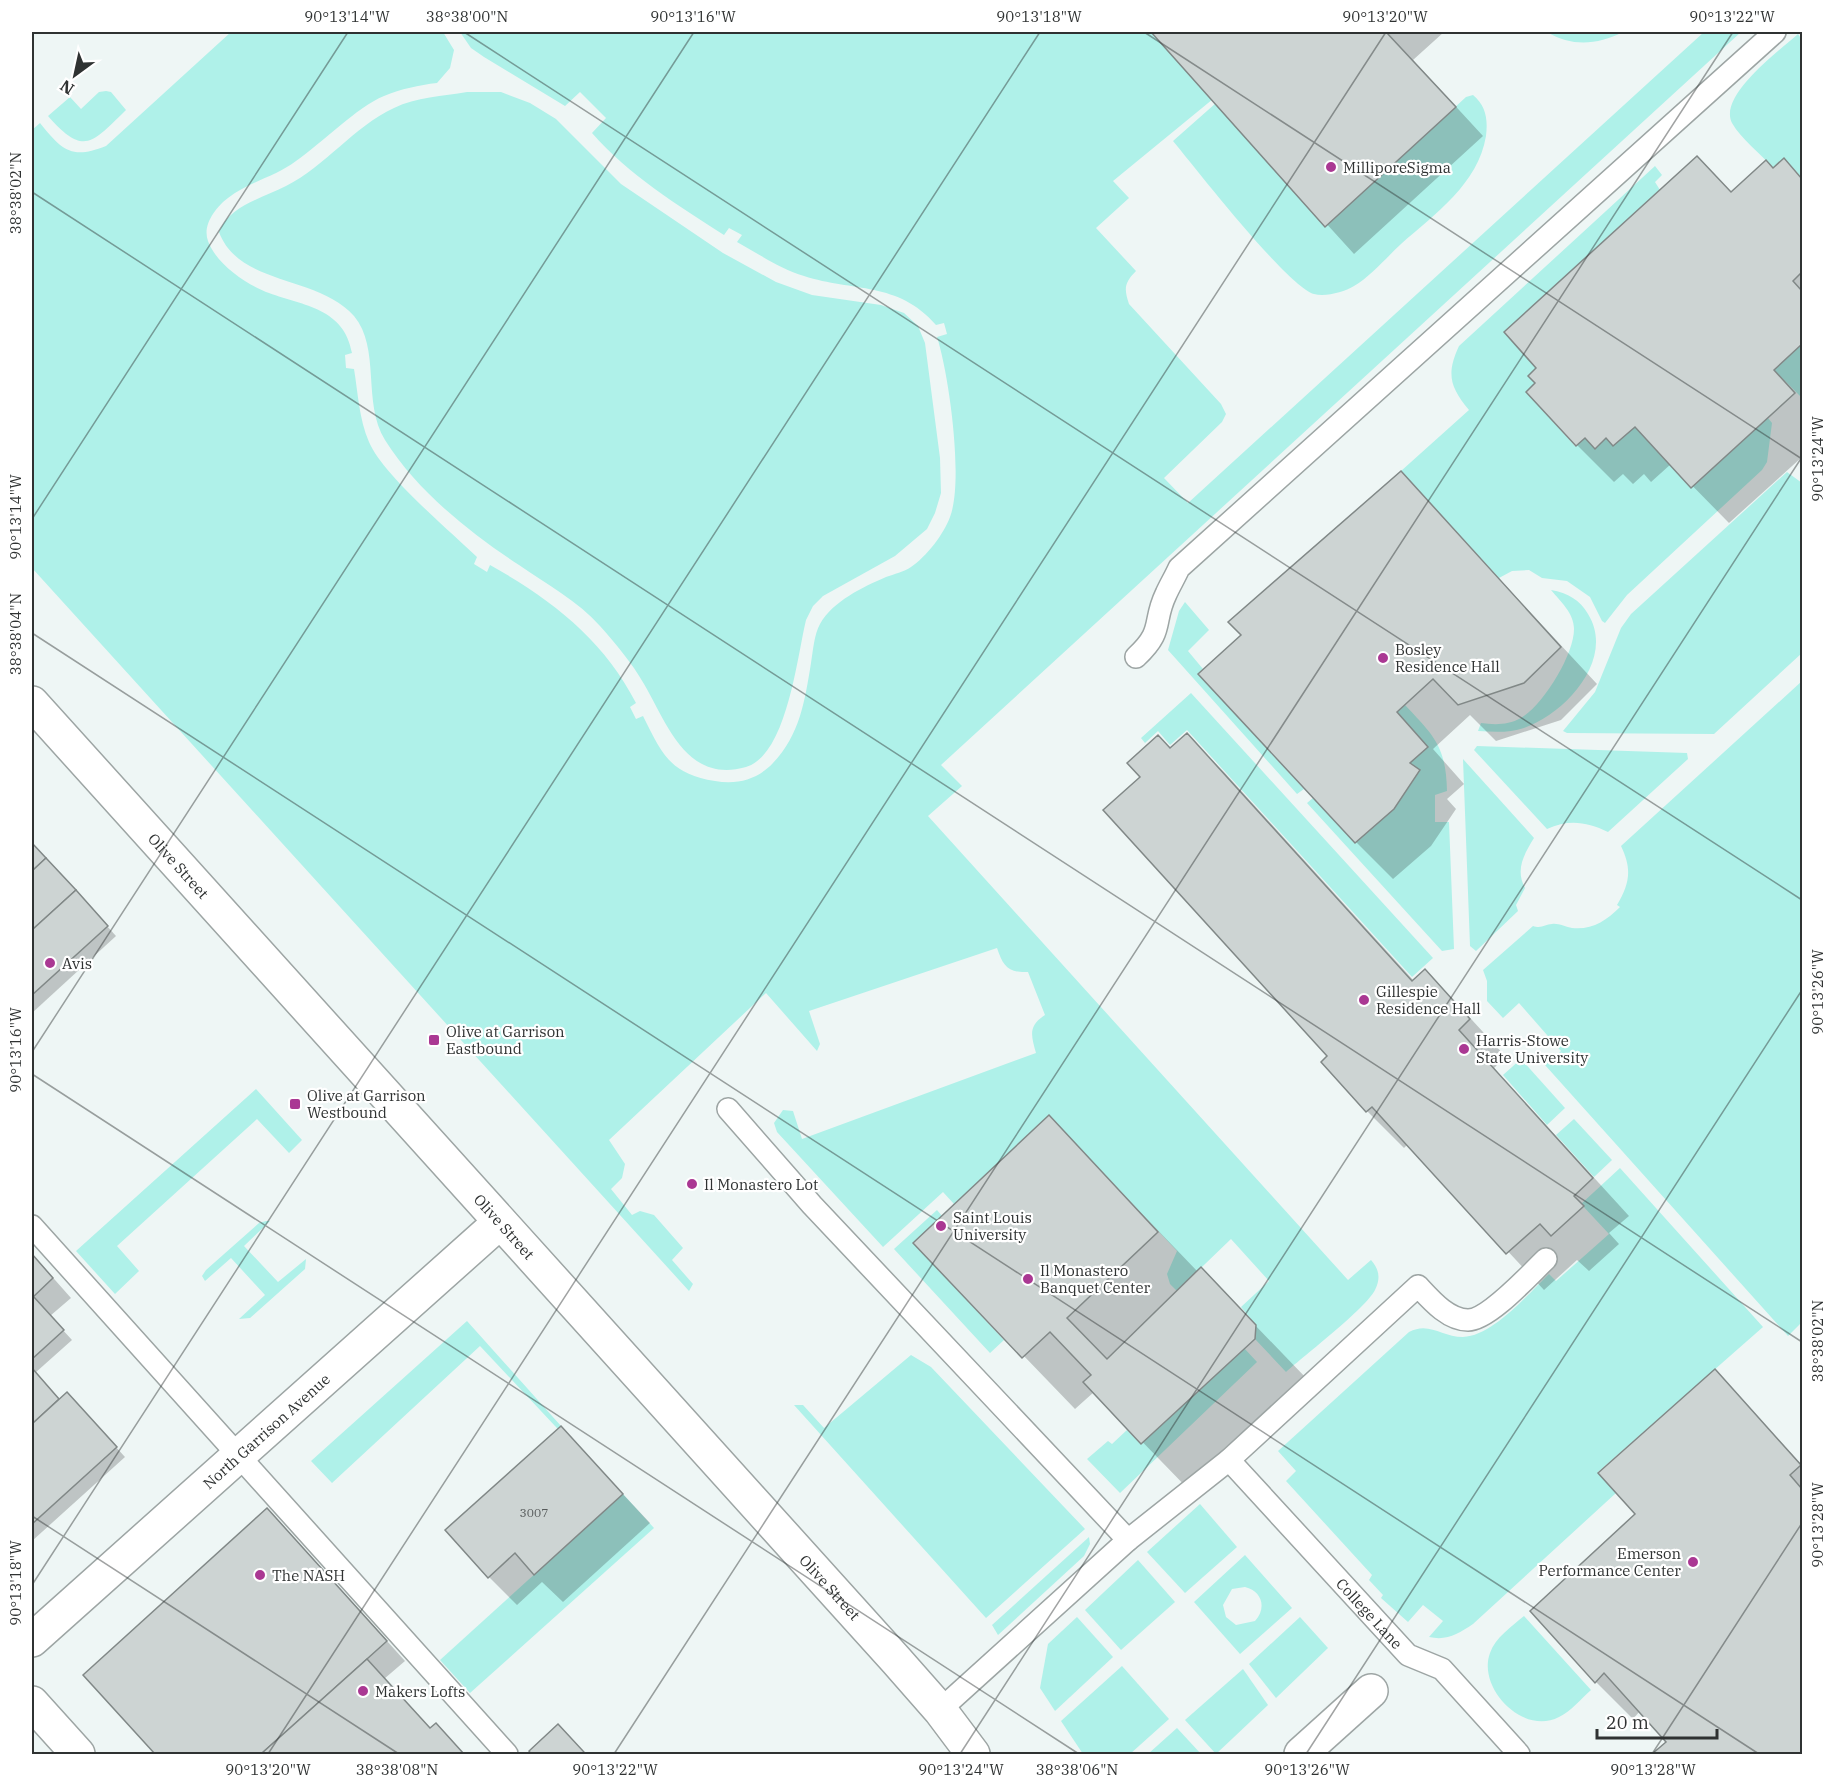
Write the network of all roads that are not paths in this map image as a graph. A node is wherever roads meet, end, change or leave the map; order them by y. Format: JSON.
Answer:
{"nodes":[{"id":1,"x":1775,"y":32,"type":"edge"},
{"id":2,"x":1136,"y":657,"type":"dead end"},
{"id":3,"x":32,"y":703,"type":"edge"},
{"id":4,"x":728,"y":1109,"type":"dead end"},
{"id":5,"x":500,"y":1222,"type":"junction"},
{"id":6,"x":32,"y":1226,"type":"edge"},
{"id":7,"x":1546,"y":1259,"type":"dead end"},
{"id":8,"x":238,"y":1456,"type":"junction"},
{"id":9,"x":1229,"y":1460,"type":"junction"},
{"id":10,"x":1128,"y":1540,"type":"junction"},
{"id":11,"x":32,"y":1641,"type":"edge"},
{"id":12,"x":1371,"y":1691,"type":"dead end"},
{"id":13,"x":32,"y":1703,"type":"edge"},
{"id":14,"x":940,"y":1710,"type":"junction"},
{"id":15,"x":78,"y":1755,"type":"edge"},
{"id":16,"x":507,"y":1755,"type":"edge"},
{"id":17,"x":973,"y":1755,"type":"edge"},
{"id":18,"x":1301,"y":1755,"type":"edge"},
{"id":19,"x":1519,"y":1755,"type":"edge"}],
"edges":[{"from":1,"to":2,"type":"lane"},
{"from":3,"to":5,"type":"main road","name":"Olive Street"},
{"from":4,"to":10,"type":"lane"},
{"from":5,"to":8,"type":"main road","name":"North Garrison Avenue"},
{"from":5,"to":14,"type":"main road","name":"Olive Street"},
{"from":6,"to":8,"type":"lane"},
{"from":7,"to":9,"type":"lane"},
{"from":8,"to":11,"type":"main road","name":"North Garrison Avenue"},
{"from":8,"to":16,"type":"lane"},
{"from":9,"to":10,"type":"lane"},
{"from":9,"to":19,"type":"lane","name":"College Lane"},
{"from":10,"to":14,"type":"lane"},
{"from":12,"to":18,"type":"main road"},
{"from":13,"to":15,"type":"main road"},
{"from":14,"to":17,"type":"main road","name":"Olive Street"}]}
